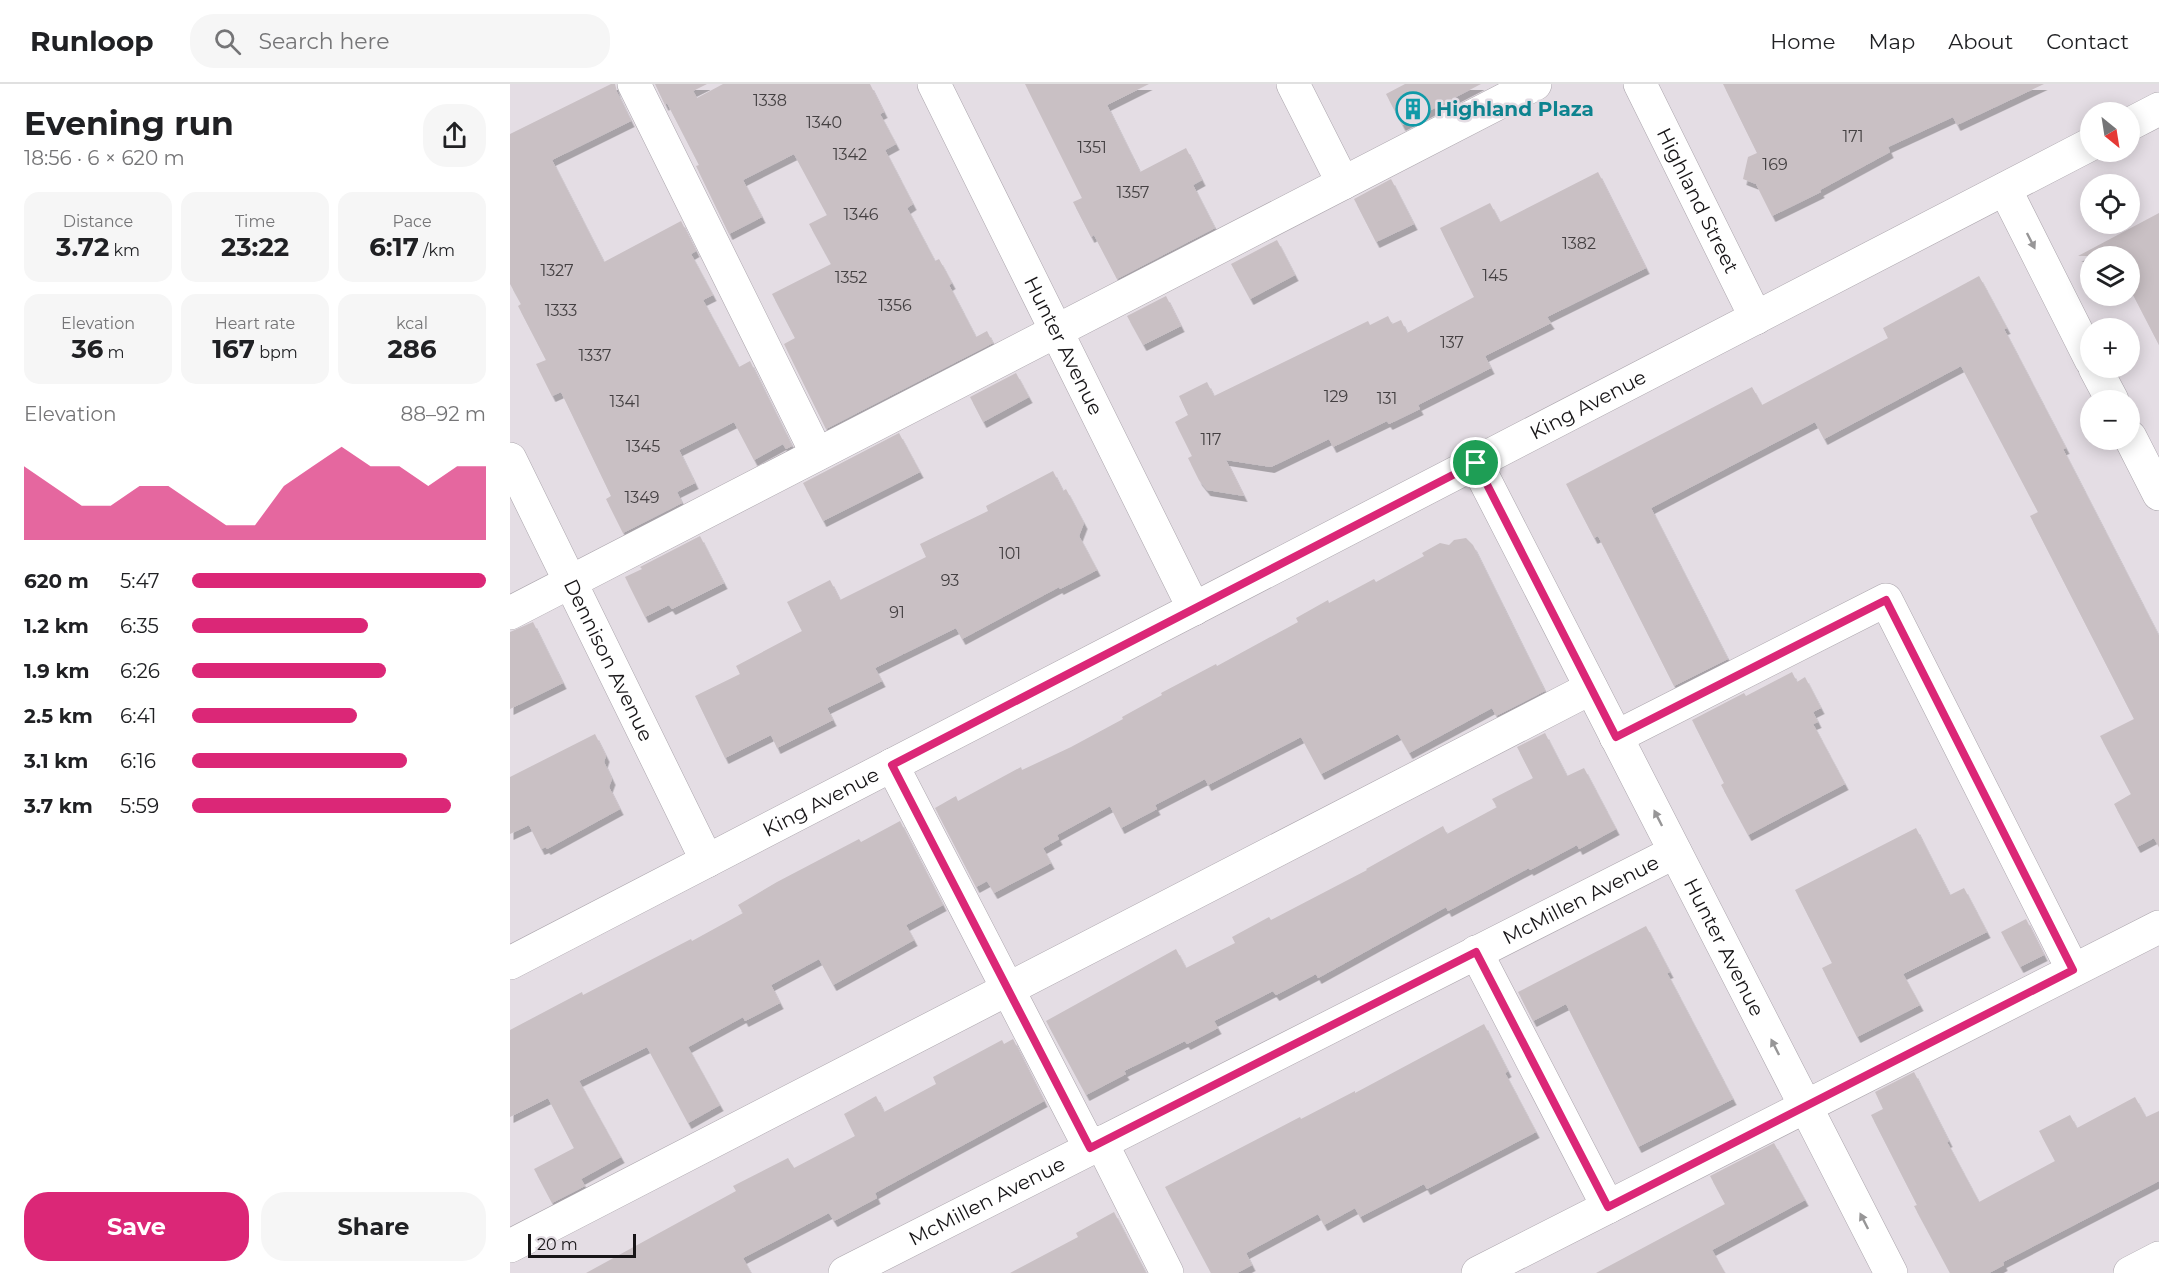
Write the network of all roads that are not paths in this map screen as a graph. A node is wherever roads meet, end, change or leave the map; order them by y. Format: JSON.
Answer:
{"nodes":[{"id":1,"x":634,"y":84,"type":"edge"},
{"id":2,"x":934,"y":84,"type":"edge"},
{"id":3,"x":1293,"y":84,"type":"edge"},
{"id":4,"x":1535,"y":84,"type":"edge"},
{"id":5,"x":1640,"y":84,"type":"edge"},
{"id":6,"x":2159,"y":109,"type":"edge"},
{"id":7,"x":2140,"y":119,"type":"edge"},
{"id":8,"x":2080,"y":150,"type":"edge"},
{"id":9,"x":1343,"y":183,"type":"junction"},
{"id":10,"x":2005,"y":189,"type":"junction"},
{"id":11,"x":1756,"y":318,"type":"junction"},
{"id":12,"x":1056,"y":332,"type":"junction"},
{"id":13,"x":2080,"y":338,"type":"edge"},
{"id":14,"x":2138,"y":450,"type":"edge"},
{"id":15,"x":818,"y":454,"type":"junction"},
{"id":16,"x":510,"y":459,"type":"edge"},
{"id":17,"x":1476,"y":463,"type":"junction"},
{"id":18,"x":2154,"y":474,"type":"edge"},
{"id":19,"x":570,"y":582,"type":"junction"},
{"id":20,"x":1194,"y":609,"type":"junction"},
{"id":21,"x":510,"y":613,"type":"edge"},
{"id":22,"x":1591,"y":688,"type":"junction"},
{"id":23,"x":1616,"y":737,"type":"junction"},
{"id":24,"x":892,"y":765,"type":"junction"},
{"id":25,"x":1675,"y":852,"type":"junction"},
{"id":26,"x":707,"y":861,"type":"junction"},
{"id":27,"x":2159,"y":927,"type":"edge"},
{"id":28,"x":1476,"y":952,"type":"junction"},
{"id":29,"x":510,"y":963,"type":"edge"},
{"id":30,"x":2073,"y":970,"type":"junction"},
{"id":31,"x":1008,"y":989,"type":"junction"},
{"id":32,"x":1806,"y":1106,"type":"junction"},
{"id":33,"x":1095,"y":1145,"type":"junction"},
{"id":34,"x":1608,"y":1207,"type":"junction"},
{"id":35,"x":510,"y":1246,"type":"edge"},
{"id":36,"x":2159,"y":1258,"type":"edge"},
{"id":37,"x":845,"y":1273,"type":"edge"},
{"id":38,"x":1167,"y":1273,"type":"edge"},
{"id":39,"x":1478,"y":1273,"type":"edge"},
{"id":40,"x":1891,"y":1273,"type":"edge"},
{"id":41,"x":2130,"y":1273,"type":"edge"}],
"edges":[{"from":1,"to":15,"type":"street"},
{"from":2,"to":12,"type":"street","name":"Hunter Avenue"},
{"from":3,"to":9,"type":"street"},
{"from":4,"to":9,"type":"street"},
{"from":5,"to":11,"type":"street","name":"Highland Street"},
{"from":6,"to":7,"type":"street"},
{"from":8,"to":10,"type":"street","name":"King Avenue"},
{"from":9,"to":12,"type":"street"},
{"from":10,"to":11,"type":"street","name":"King Avenue"},
{"from":10,"to":13,"type":"street","one_way":true},
{"from":11,"to":17,"type":"street","name":"King Avenue"},
{"from":12,"to":15,"type":"street"},
{"from":12,"to":20,"type":"street","name":"Hunter Avenue"},
{"from":14,"to":18,"type":"street"},
{"from":15,"to":19,"type":"street"},
{"from":16,"to":19,"type":"street","name":"Dennison Avenue"},
{"from":17,"to":20,"type":"street","name":"King Avenue"},
{"from":17,"to":22,"type":"street","name":"Hunter Avenue"},
{"from":19,"to":21,"type":"street"},
{"from":19,"to":26,"type":"street","name":"Dennison Avenue"},
{"from":20,"to":24,"type":"street","name":"King Avenue"},
{"from":22,"to":23,"type":"street","name":"Hunter Avenue"},
{"from":22,"to":31,"type":"street"},
{"from":25,"to":23,"type":"street","name":"Hunter Avenue","one_way":true},
{"from":23,"to":30,"type":"street"},
{"from":24,"to":26,"type":"street","name":"King Avenue"},
{"from":24,"to":31,"type":"street"},
{"from":25,"to":28,"type":"street","name":"McMillen Avenue"},
{"from":32,"to":25,"type":"street","name":"Hunter Avenue","one_way":true},
{"from":26,"to":29,"type":"street","name":"King Avenue"},
{"from":27,"to":30,"type":"street"},
{"from":28,"to":33,"type":"street","name":"McMillen Avenue"},
{"from":28,"to":34,"type":"street"},
{"from":30,"to":32,"type":"street"},
{"from":31,"to":33,"type":"street"},
{"from":31,"to":35,"type":"street"},
{"from":32,"to":34,"type":"street"},
{"from":40,"to":32,"type":"street","name":"Hunter Avenue","one_way":true},
{"from":33,"to":37,"type":"street","name":"McMillen Avenue"},
{"from":33,"to":38,"type":"street"},
{"from":34,"to":39,"type":"street"},
{"from":36,"to":41,"type":"street"}]}
